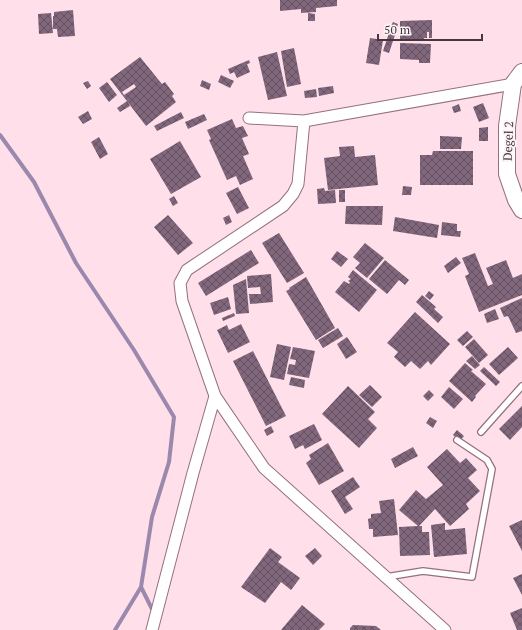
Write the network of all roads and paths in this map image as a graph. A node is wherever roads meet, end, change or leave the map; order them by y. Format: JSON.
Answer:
{"nodes":[{"id":1,"x":517,"y":78,"type":"edge"},
{"id":2,"x":249,"y":118,"type":"dead end"},
{"id":3,"x":304,"y":121,"type":"junction"},
{"id":4,"x":522,"y":210,"type":"edge"},
{"id":5,"x":522,"y":386,"type":"edge"},
{"id":6,"x":215,"y":396,"type":"junction"},
{"id":7,"x":481,"y":432,"type":"dead end"},
{"id":8,"x":457,"y":440,"type":"dead end"},
{"id":9,"x":385,"y":577,"type":"junction"},
{"id":10,"x":152,"y":630,"type":"edge"},
{"id":11,"x":445,"y":630,"type":"edge"}],
"edges":[{"from":1,"to":3,"type":"street"},
{"from":1,"to":4,"type":"street","name":"Degel 2"},
{"from":2,"to":3,"type":"street"},
{"from":3,"to":6,"type":"street"},
{"from":5,"to":7,"type":"lane"},
{"from":6,"to":9,"type":"street"},
{"from":6,"to":10,"type":"street"},
{"from":8,"to":9,"type":"lane"},
{"from":9,"to":11,"type":"street"}]}
